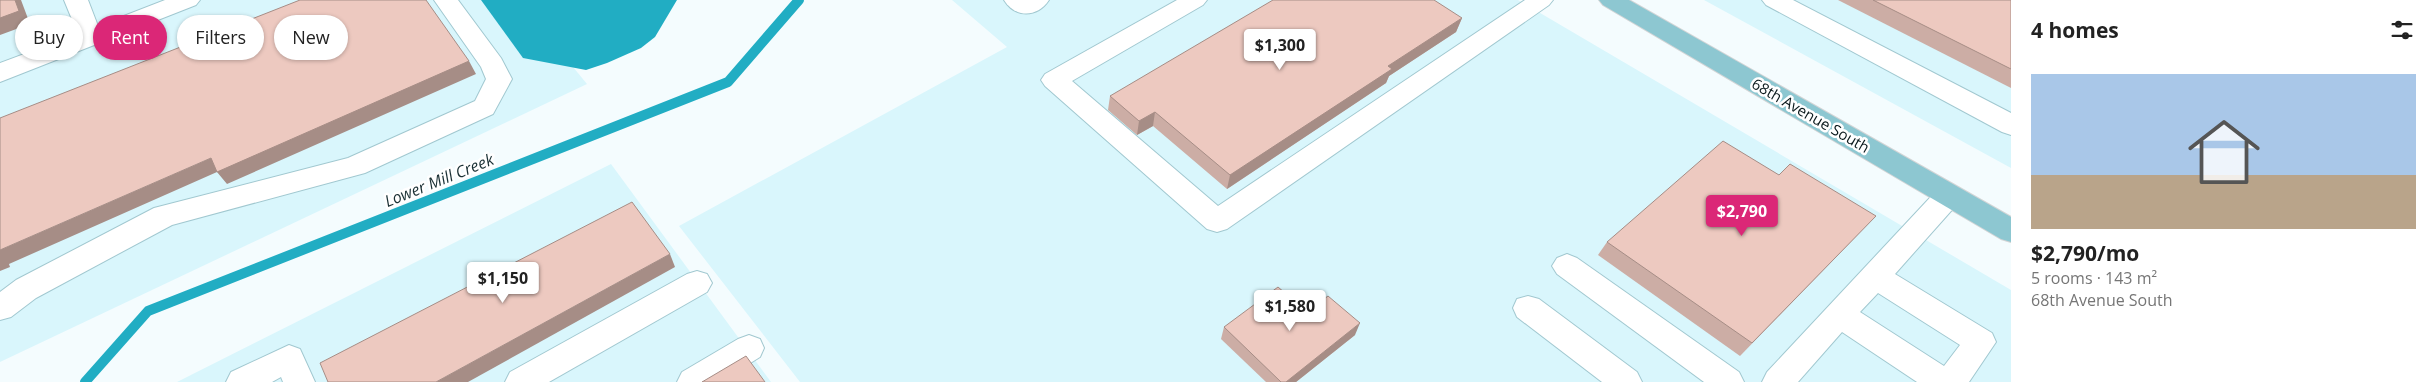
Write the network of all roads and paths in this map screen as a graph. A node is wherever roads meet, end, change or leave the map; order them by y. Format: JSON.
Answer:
{"nodes":[{"id":1,"x":76,"y":0,"type":"edge"},
{"id":2,"x":188,"y":0,"type":"edge"},
{"id":3,"x":446,"y":0,"type":"edge"},
{"id":4,"x":1016,"y":0,"type":"edge"},
{"id":5,"x":1037,"y":0,"type":"edge"},
{"id":6,"x":1195,"y":0,"type":"edge"},
{"id":7,"x":1542,"y":0,"type":"edge"},
{"id":8,"x":1611,"y":0,"type":"edge"},
{"id":9,"x":1774,"y":0,"type":"edge"},
{"id":10,"x":91,"y":38,"type":"junction"},
{"id":11,"x":0,"y":73,"type":"edge"},
{"id":12,"x":2011,"y":125,"type":"edge"},
{"id":13,"x":1949,"y":195,"type":"junction"},
{"id":14,"x":2011,"y":231,"type":"edge"},
{"id":15,"x":1567,"y":266,"type":"dead end"},
{"id":16,"x":1876,"y":276,"type":"junction"},
{"id":17,"x":697,"y":283,"type":"dead end"},
{"id":18,"x":0,"y":308,"type":"edge"},
{"id":19,"x":1528,"y":308,"type":"dead end"},
{"id":20,"x":1840,"y":315,"type":"junction"},
{"id":21,"x":749,"y":348,"type":"dead end"},
{"id":22,"x":242,"y":382,"type":"edge"},
{"id":23,"x":298,"y":382,"type":"edge"},
{"id":24,"x":521,"y":382,"type":"edge"},
{"id":25,"x":693,"y":382,"type":"edge"},
{"id":26,"x":1626,"y":382,"type":"edge"},
{"id":27,"x":1728,"y":382,"type":"edge"},
{"id":28,"x":1779,"y":382,"type":"edge"},
{"id":29,"x":1943,"y":382,"type":"edge"},
{"id":30,"x":1950,"y":382,"type":"edge"}],
"edges":[{"from":1,"to":10,"type":"lane"},
{"from":2,"to":10,"type":"lane"},
{"from":3,"to":18,"type":"lane"},
{"from":4,"to":5,"type":"lane"},
{"from":6,"to":7,"type":"lane"},
{"from":8,"to":13,"type":"main road","name":"68th Avenue South"},
{"from":9,"to":12,"type":"lane"},
{"from":10,"to":11,"type":"lane"},
{"from":13,"to":14,"type":"main road","name":"68th Avenue South"},
{"from":13,"to":16,"type":"lane"},
{"from":15,"to":27,"type":"lane"},
{"from":16,"to":20,"type":"lane"},
{"from":16,"to":30,"type":"lane"},
{"from":17,"to":24,"type":"lane"},
{"from":19,"to":26,"type":"lane"},
{"from":20,"to":28,"type":"lane"},
{"from":20,"to":29,"type":"lane"},
{"from":21,"to":25,"type":"lane"},
{"from":22,"to":23,"type":"lane"}]}
